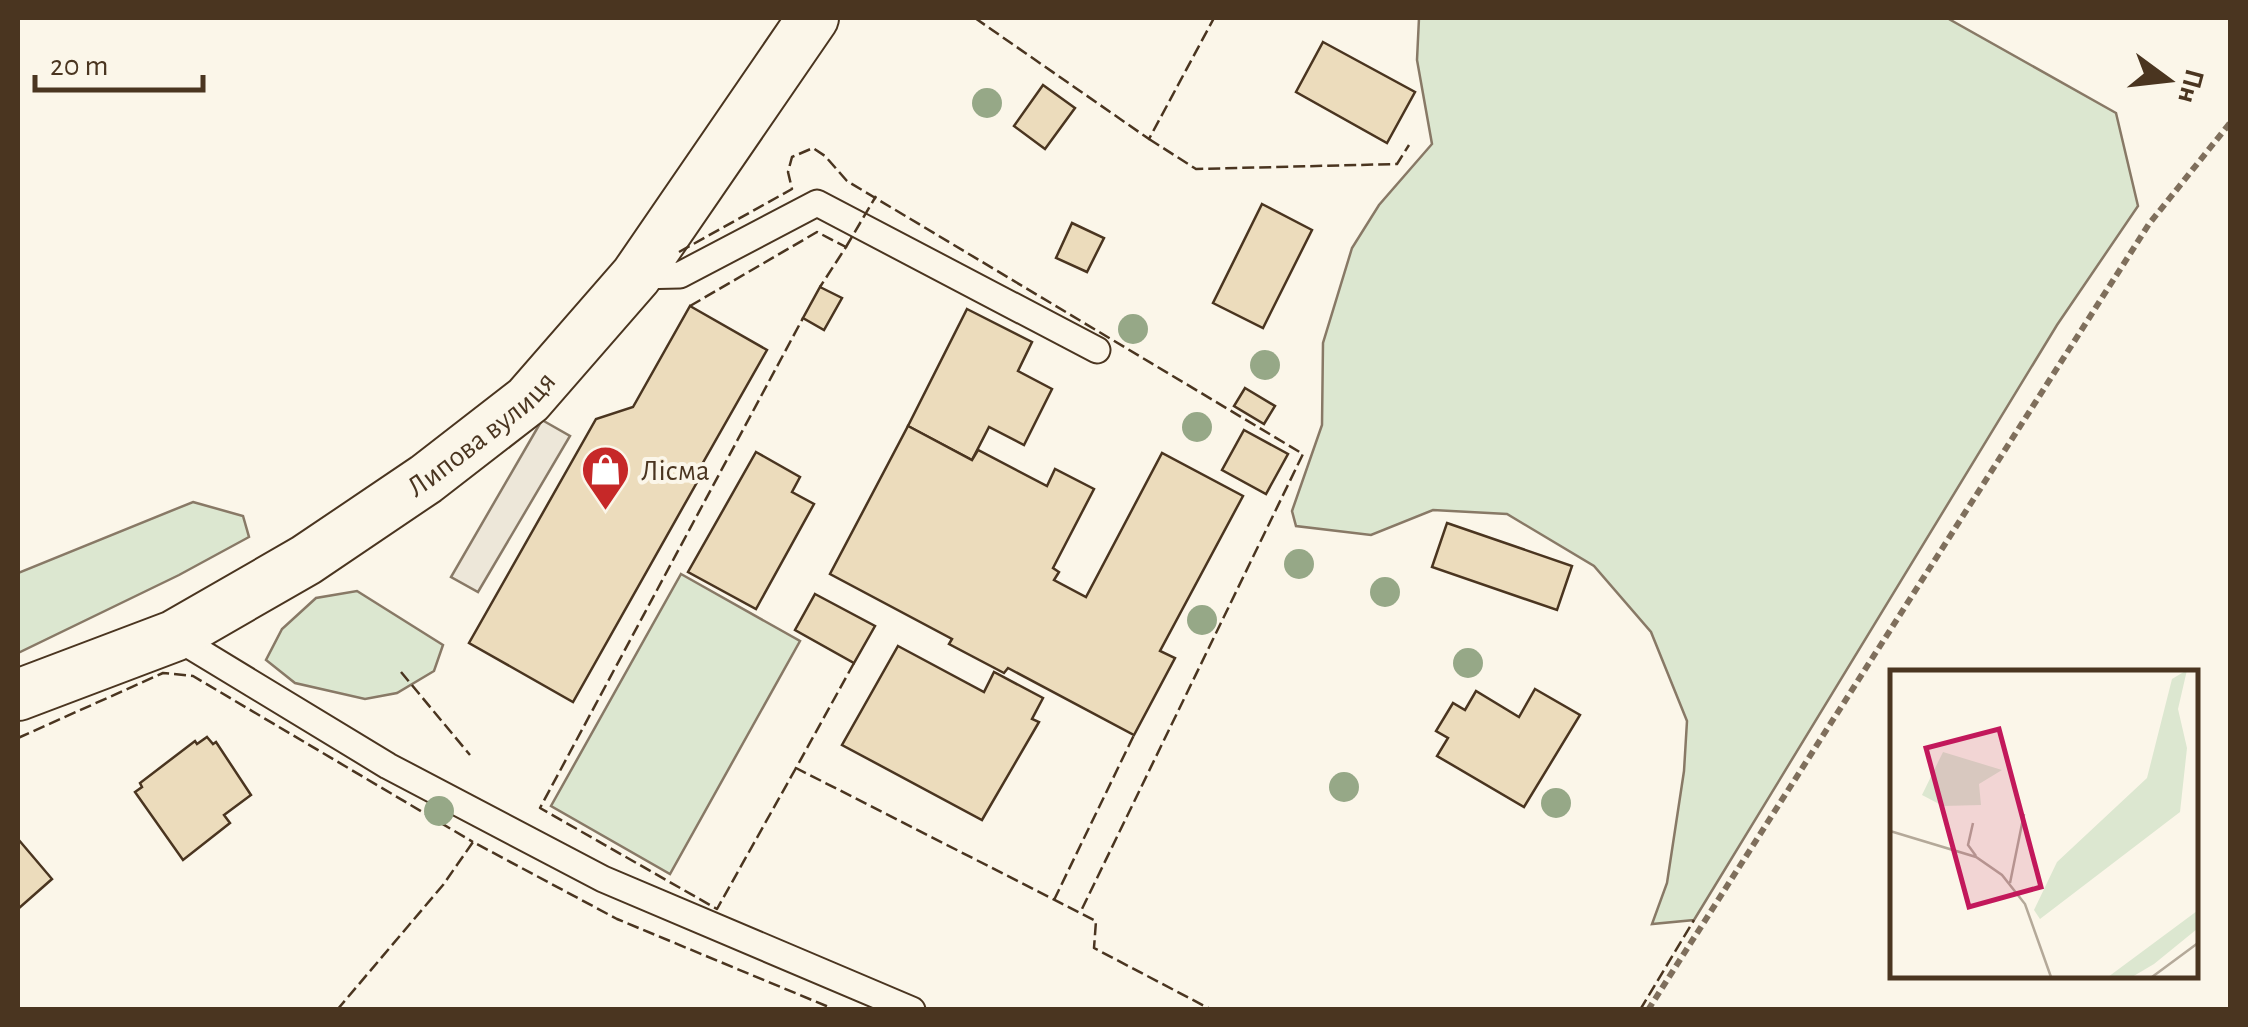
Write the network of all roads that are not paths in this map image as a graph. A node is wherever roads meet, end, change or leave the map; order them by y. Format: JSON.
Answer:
{"nodes":[{"id":1,"x":813,"y":18,"type":"edge"},
{"id":2,"x":636,"y":276,"type":"junction"},
{"id":3,"x":1097,"y":350,"type":"dead end"},
{"id":4,"x":174,"y":636,"type":"junction"},
{"id":5,"x":18,"y":695,"type":"edge"},
{"id":6,"x":912,"y":1010,"type":"edge"}],
"edges":[{"from":1,"to":2,"type":"street","name":"Липова вулиця"},
{"from":2,"to":3,"type":"lane"},
{"from":2,"to":4,"type":"street","name":"Липова вулиця"},
{"from":4,"to":5,"type":"street","name":"Липова вулиця"},
{"from":4,"to":6,"type":"lane"}]}
